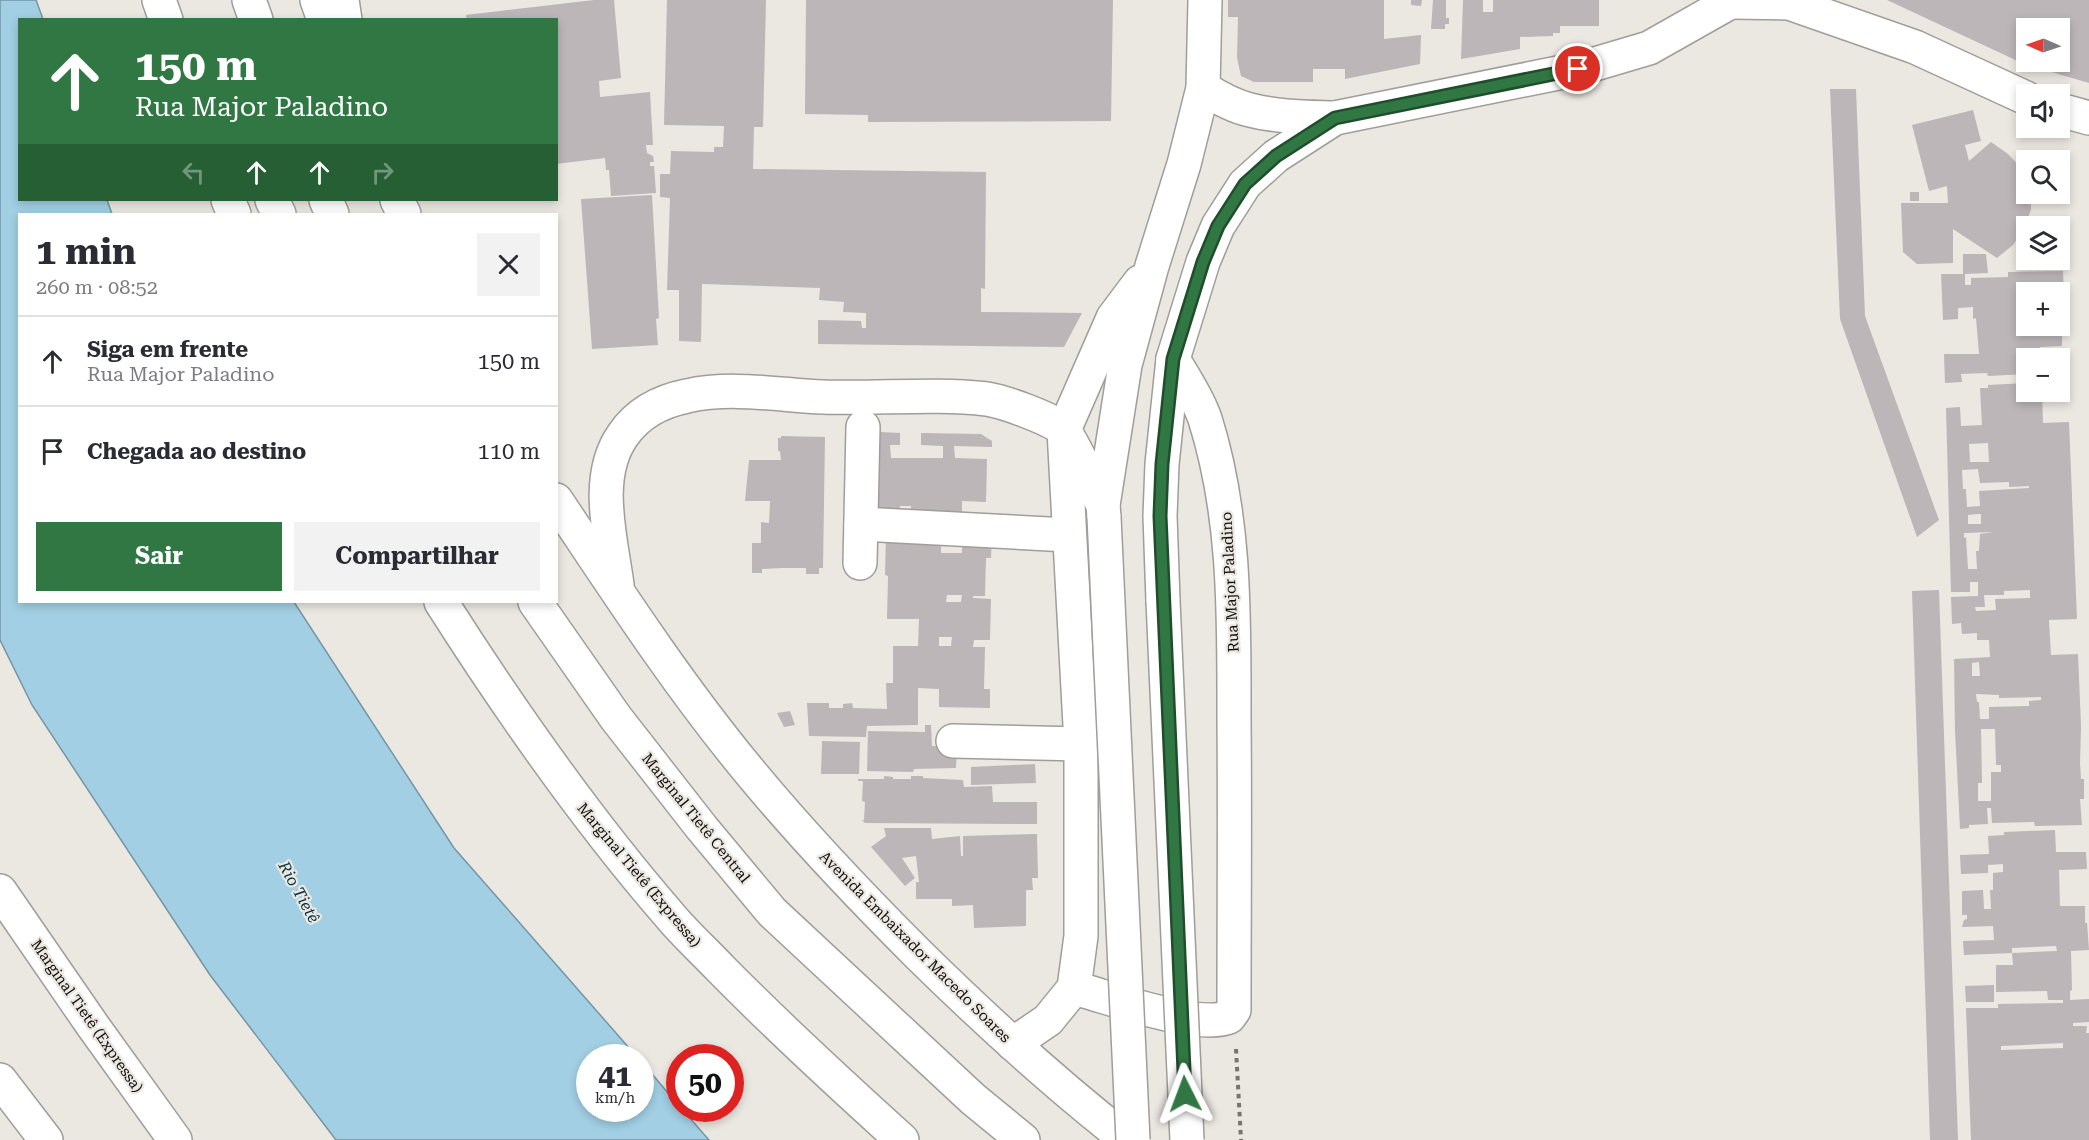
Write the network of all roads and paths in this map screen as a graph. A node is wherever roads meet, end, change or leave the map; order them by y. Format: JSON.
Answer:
{"nodes":[{"id":1,"x":159,"y":0,"type":"edge"},
{"id":2,"x":249,"y":0,"type":"edge"},
{"id":3,"x":317,"y":0,"type":"edge"},
{"id":4,"x":342,"y":0,"type":"edge"},
{"id":5,"x":1205,"y":0,"type":"edge"},
{"id":6,"x":1734,"y":1,"type":"edge"},
{"id":7,"x":1788,"y":1,"type":"edge"},
{"id":8,"x":165,"y":18,"type":"edge"},
{"id":9,"x":255,"y":18,"type":"edge"},
{"id":10,"x":323,"y":18,"type":"edge"},
{"id":11,"x":345,"y":18,"type":"edge"},
{"id":12,"x":1203,"y":88,"type":"junction"},
{"id":13,"x":2016,"y":93,"type":"edge"},
{"id":14,"x":2070,"y":113,"type":"edge"},
{"id":15,"x":1335,"y":118,"type":"junction"},
{"id":16,"x":2089,"y":118,"type":"edge"},
{"id":17,"x":1152,"y":266,"type":"junction"},
{"id":18,"x":1173,"y":359,"type":"junction"},
{"id":19,"x":863,"y":427,"type":"dead end"},
{"id":20,"x":1064,"y":430,"type":"junction"},
{"id":21,"x":558,"y":503,"type":"edge"},
{"id":22,"x":1103,"y":511,"type":"junction"},
{"id":23,"x":861,"y":525,"type":"junction"},
{"id":24,"x":1068,"y":535,"type":"junction"},
{"id":25,"x":860,"y":563,"type":"dead end"},
{"id":26,"x":618,"y":593,"type":"junction"},
{"id":27,"x":442,"y":603,"type":"edge"},
{"id":28,"x":536,"y":603,"type":"edge"},
{"id":29,"x":953,"y":741,"type":"dead end"},
{"id":30,"x":1081,"y":744,"type":"junction"},
{"id":31,"x":0,"y":891,"type":"edge"},
{"id":32,"x":0,"y":927,"type":"edge"},
{"id":33,"x":54,"y":969,"type":"junction"},
{"id":34,"x":1074,"y":988,"type":"junction"},
{"id":35,"x":1234,"y":1010,"type":"junction"},
{"id":36,"x":1013,"y":1044,"type":"junction"},
{"id":37,"x":0,"y":1080,"type":"edge"},
{"id":38,"x":46,"y":1140,"type":"edge"},
{"id":39,"x":175,"y":1140,"type":"edge"},
{"id":40,"x":902,"y":1140,"type":"edge"},
{"id":41,"x":1023,"y":1140,"type":"edge"},
{"id":42,"x":1127,"y":1140,"type":"edge"},
{"id":43,"x":1133,"y":1140,"type":"edge"},
{"id":44,"x":1187,"y":1140,"type":"edge"},
{"id":45,"x":1240,"y":1140,"type":"edge"}],
"edges":[{"from":1,"to":8,"type":"main road"},
{"from":2,"to":9,"type":"main road"},
{"from":3,"to":10,"type":"main road"},
{"from":4,"to":11,"type":"main road"},
{"from":5,"to":12,"type":"main road"},
{"from":6,"to":7,"type":"main road"},
{"from":6,"to":15,"type":"main road"},
{"from":7,"to":13,"type":"main road"},
{"from":12,"to":15,"type":"main road"},
{"from":12,"to":17,"type":"main road"},
{"from":14,"to":16,"type":"main road"},
{"from":15,"to":18,"type":"main road"},
{"from":17,"to":20,"type":"main road"},
{"from":17,"to":22,"type":"main road"},
{"from":18,"to":35,"type":"main road","name":"Rua Major Paladino"},
{"from":18,"to":44,"type":"main road","bridge":true},
{"from":19,"to":23,"type":"main road"},
{"from":20,"to":22,"type":"main road"},
{"from":20,"to":24,"type":"main road"},
{"from":20,"to":26,"type":"main road"},
{"from":21,"to":26,"type":"main road","name":"Avenida Embaixador Macedo Soares"},
{"from":22,"to":43,"type":"main road","bridge":true},
{"from":23,"to":24,"type":"main road"},
{"from":23,"to":25,"type":"main road"},
{"from":24,"to":30,"type":"main road"},
{"from":26,"to":36,"type":"main road","name":"Avenida Embaixador Macedo Soares"},
{"from":27,"to":40,"type":"main road","name":"Marginal Tietê (Expressa)"},
{"from":28,"to":41,"type":"main road","name":"Marginal Tietê Central"},
{"from":29,"to":30,"type":"main road"},
{"from":30,"to":34,"type":"main road"},
{"from":31,"to":33,"type":"main road","name":"Marginal Tietê (Expressa)"},
{"from":32,"to":33,"type":"main road"},
{"from":33,"to":39,"type":"main road","name":"Marginal Tietê (Expressa)"},
{"from":34,"to":35,"type":"main road"},
{"from":34,"to":36,"type":"main road"},
{"from":35,"to":45,"type":"path"},
{"from":36,"to":42,"type":"main road","name":"Avenida Embaixador Macedo Soares"},
{"from":37,"to":38,"type":"main road"}]}
